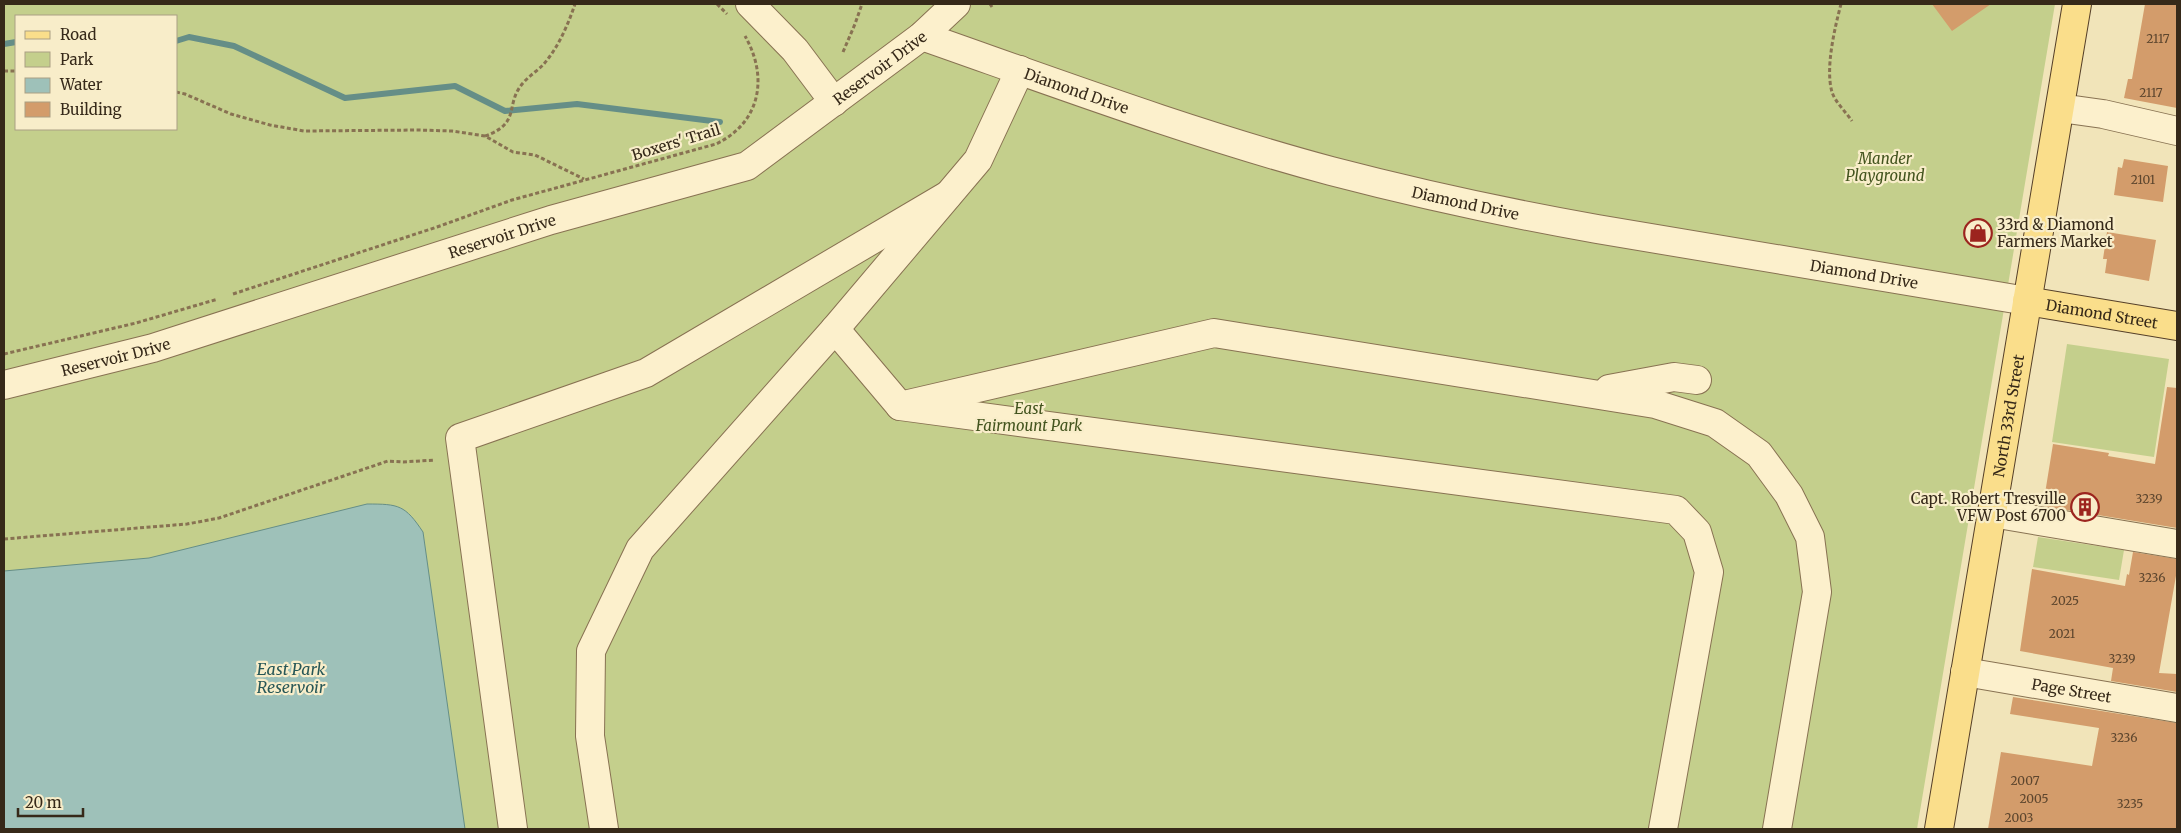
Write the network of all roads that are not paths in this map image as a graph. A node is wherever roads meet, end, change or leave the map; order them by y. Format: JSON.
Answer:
{"nodes":[{"id":1,"x":956,"y":4,"type":"edge"},
{"id":2,"x":2077,"y":4,"type":"edge"},
{"id":3,"x":741,"y":12,"type":"edge"},
{"id":4,"x":922,"y":36,"type":"junction"},
{"id":5,"x":1020,"y":70,"type":"junction"},
{"id":6,"x":834,"y":102,"type":"junction"},
{"id":7,"x":2060,"y":108,"type":"junction"},
{"id":8,"x":2177,"y":131,"type":"edge"},
{"id":9,"x":948,"y":195,"type":"junction"},
{"id":10,"x":2027,"y":301,"type":"junction"},
{"id":11,"x":2177,"y":326,"type":"edge"},
{"id":12,"x":834,"y":329,"type":"junction"},
{"id":13,"x":1697,"y":380,"type":"dead end"},
{"id":14,"x":4,"y":385,"type":"edge"},
{"id":15,"x":1589,"y":393,"type":"junction"},
{"id":16,"x":900,"y":406,"type":"junction"},
{"id":17,"x":1992,"y":513,"type":"junction"},
{"id":18,"x":2177,"y":544,"type":"edge"},
{"id":19,"x":1965,"y":672,"type":"junction"},
{"id":20,"x":2177,"y":708,"type":"edge"},
{"id":21,"x":513,"y":829,"type":"edge"},
{"id":22,"x":604,"y":829,"type":"edge"},
{"id":23,"x":1663,"y":829,"type":"edge"},
{"id":24,"x":1777,"y":829,"type":"edge"},
{"id":25,"x":1939,"y":829,"type":"edge"}],
"edges":[{"from":1,"to":4,"type":"street","name":"Reservoir Drive"},
{"from":2,"to":7,"type":"main road","name":"North 33rd Street"},
{"from":3,"to":6,"type":"street"},
{"from":4,"to":5,"type":"street","name":"Diamond Drive"},
{"from":4,"to":6,"type":"street","name":"Reservoir Drive"},
{"from":5,"to":9,"type":"street"},
{"from":5,"to":10,"type":"street","name":"Diamond Drive"},
{"from":6,"to":14,"type":"street","name":"Reservoir Drive"},
{"from":7,"to":8,"type":"street"},
{"from":7,"to":10,"type":"main road","name":"North 33rd Street"},
{"from":9,"to":12,"type":"street"},
{"from":9,"to":21,"type":"street"},
{"from":10,"to":11,"type":"main road","name":"Diamond Street"},
{"from":10,"to":17,"type":"main road","name":"North 33rd Street"},
{"from":12,"to":16,"type":"street"},
{"from":12,"to":22,"type":"street"},
{"from":13,"to":15,"type":"street"},
{"from":15,"to":16,"type":"street"},
{"from":15,"to":24,"type":"street"},
{"from":16,"to":23,"type":"street"},
{"from":17,"to":18,"type":"street"},
{"from":17,"to":19,"type":"main road","name":"North 33rd Street"},
{"from":19,"to":20,"type":"street","name":"Page Street"},
{"from":19,"to":25,"type":"main road","name":"North 33rd Street"}]}
